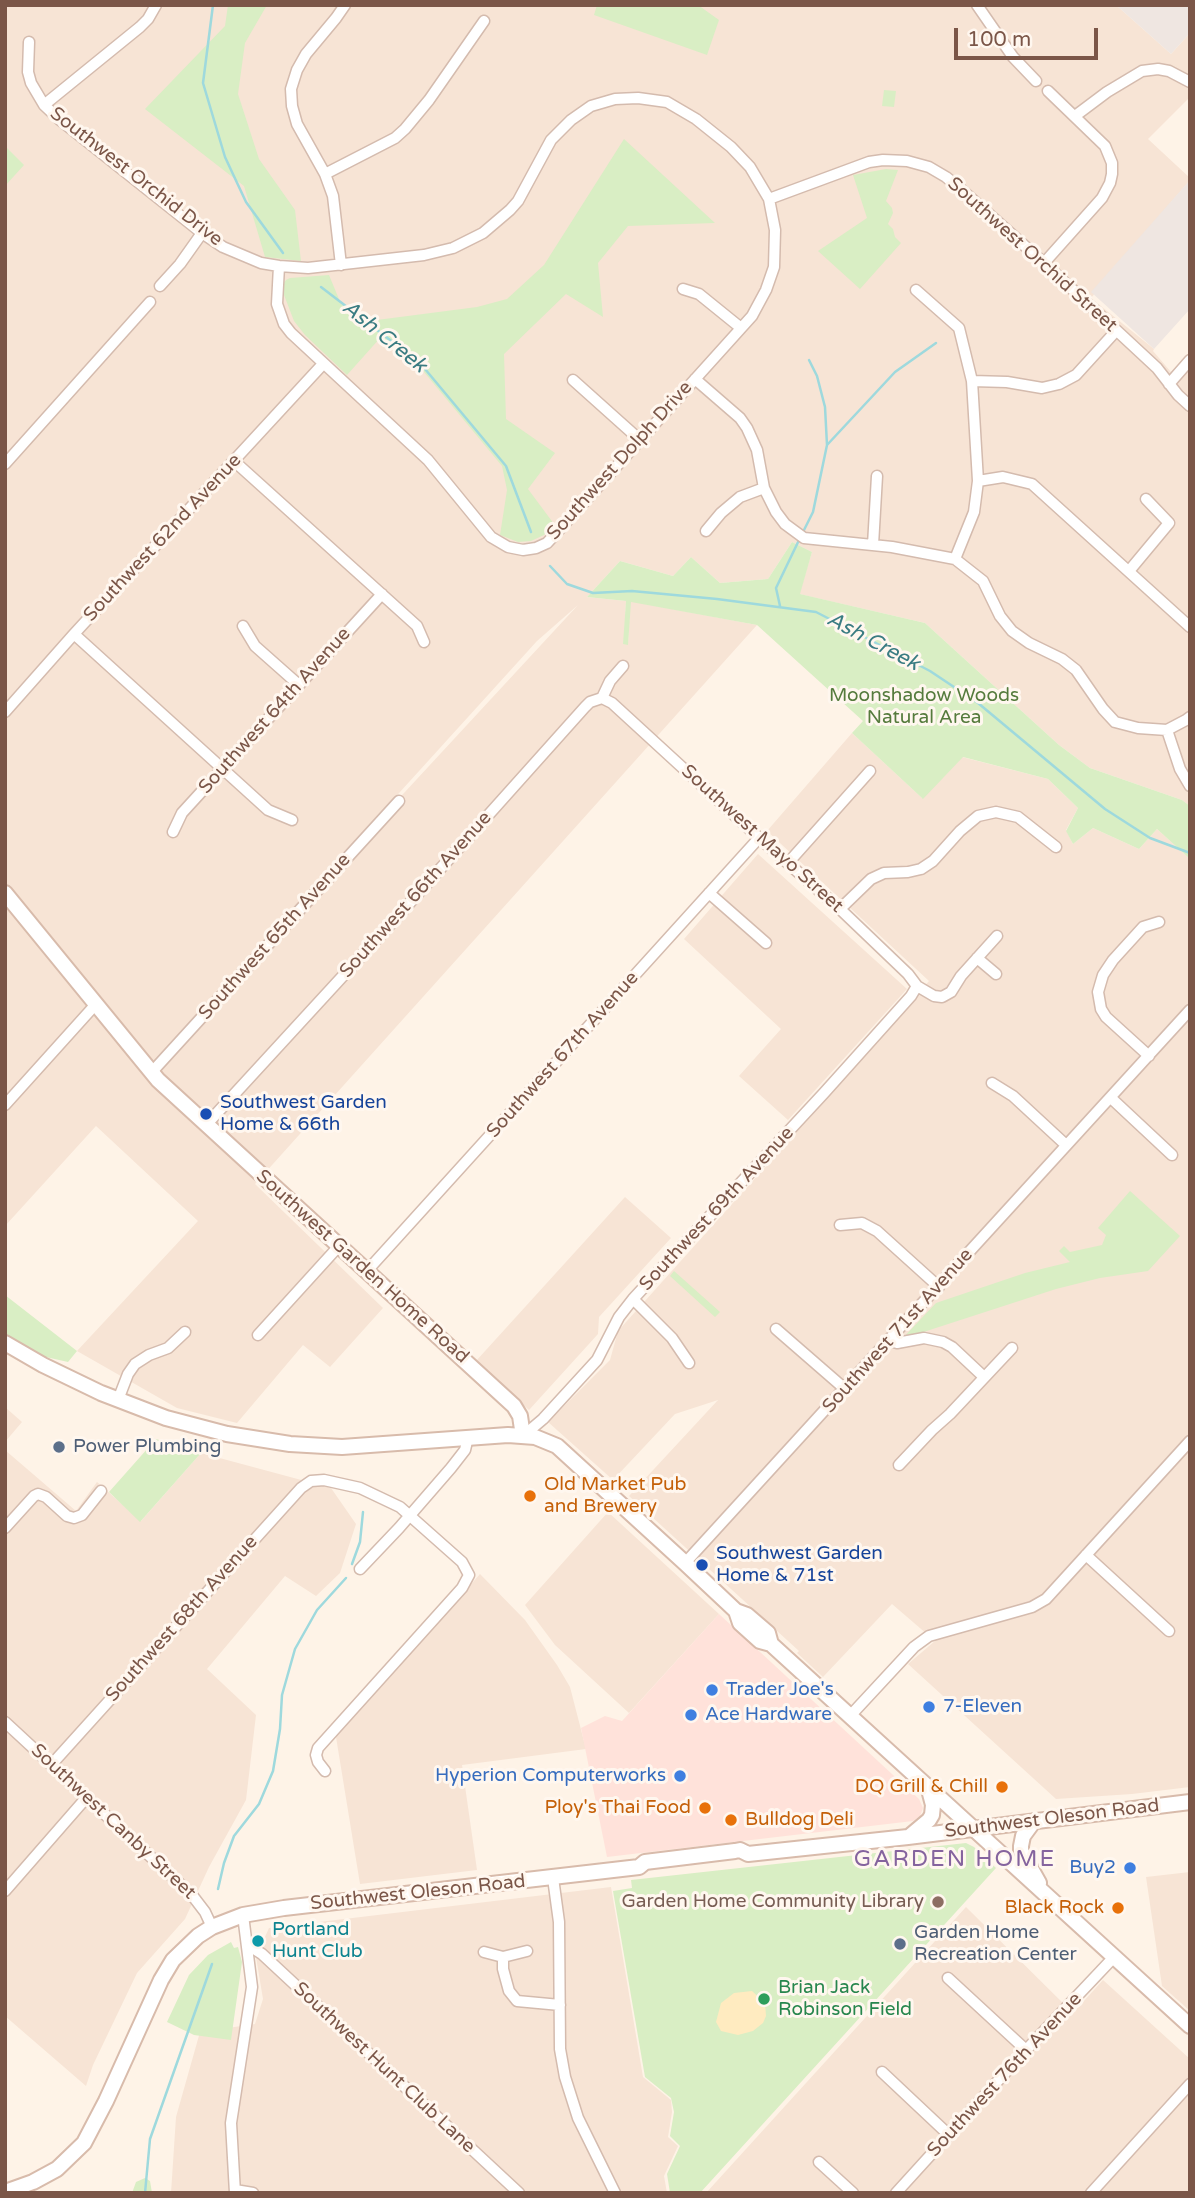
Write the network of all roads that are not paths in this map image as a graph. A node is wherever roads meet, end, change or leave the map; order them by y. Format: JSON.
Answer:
{"nodes":[{"id":1,"x":156,"y":5,"type":"edge"},
{"id":2,"x":345,"y":5,"type":"edge"},
{"id":3,"x":976,"y":5,"type":"edge"},
{"id":4,"x":484,"y":21,"type":"dead end"},
{"id":5,"x":29,"y":42,"type":"dead end"},
{"id":6,"x":1036,"y":80,"type":"dead end"},
{"id":7,"x":1190,"y":82,"type":"edge"},
{"id":8,"x":1048,"y":91,"type":"dead end"},
{"id":9,"x":44,"y":105,"type":"junction"},
{"id":10,"x":1075,"y":116,"type":"junction"},
{"id":11,"x":325,"y":174,"type":"junction"},
{"id":12,"x":769,"y":200,"type":"junction"},
{"id":13,"x":202,"y":233,"type":"junction"},
{"id":14,"x":1044,"y":263,"type":"junction"},
{"id":15,"x":341,"y":265,"type":"junction"},
{"id":16,"x":279,"y":266,"type":"junction"},
{"id":17,"x":160,"y":286,"type":"dead end"},
{"id":18,"x":683,"y":289,"type":"dead end"},
{"id":19,"x":916,"y":290,"type":"dead end"},
{"id":20,"x":150,"y":302,"type":"dead end"},
{"id":21,"x":741,"y":328,"type":"junction"},
{"id":22,"x":1116,"y":331,"type":"junction"},
{"id":23,"x":1190,"y":360,"type":"edge"},
{"id":24,"x":323,"y":364,"type":"junction"},
{"id":25,"x":695,"y":379,"type":"junction"},
{"id":26,"x":573,"y":380,"type":"dead end"},
{"id":27,"x":972,"y":381,"type":"junction"},
{"id":28,"x":1169,"y":384,"type":"junction"},
{"id":29,"x":1190,"y":406,"type":"edge"},
{"id":30,"x":640,"y":440,"type":"junction"},
{"id":31,"x":234,"y":461,"type":"junction"},
{"id":32,"x":5,"y":464,"type":"edge"},
{"id":33,"x":877,"y":476,"type":"dead end"},
{"id":34,"x":978,"y":481,"type":"junction"},
{"id":35,"x":764,"y":488,"type":"junction"},
{"id":36,"x":1146,"y":499,"type":"dead end"},
{"id":37,"x":706,"y":531,"type":"dead end"},
{"id":38,"x":873,"y":545,"type":"junction"},
{"id":39,"x":955,"y":559,"type":"junction"},
{"id":40,"x":1129,"y":571,"type":"junction"},
{"id":41,"x":382,"y":594,"type":"junction"},
{"id":42,"x":243,"y":626,"type":"dead end"},
{"id":43,"x":1190,"y":627,"type":"edge"},
{"id":44,"x":74,"y":634,"type":"junction"},
{"id":45,"x":424,"y":642,"type":"dead end"},
{"id":46,"x":623,"y":666,"type":"dead end"},
{"id":47,"x":299,"y":685,"type":"junction"},
{"id":48,"x":601,"y":698,"type":"junction"},
{"id":49,"x":5,"y":712,"type":"edge"},
{"id":50,"x":1190,"y":717,"type":"edge"},
{"id":51,"x":1167,"y":730,"type":"junction"},
{"id":52,"x":222,"y":770,"type":"junction"},
{"id":53,"x":870,"y":771,"type":"dead end"},
{"id":54,"x":1190,"y":786,"type":"edge"},
{"id":55,"x":399,"y":801,"type":"dead end"},
{"id":56,"x":292,"y":820,"type":"dead end"},
{"id":57,"x":173,"y":832,"type":"dead end"},
{"id":58,"x":759,"y":838,"type":"junction"},
{"id":59,"x":1056,"y":847,"type":"dead end"},
{"id":60,"x":788,"y":863,"type":"junction"},
{"id":61,"x":5,"y":893,"type":"edge"},
{"id":62,"x":709,"y":893,"type":"junction"},
{"id":63,"x":840,"y":909,"type":"junction"},
{"id":64,"x":1160,"y":922,"type":"dead end"},
{"id":65,"x":997,"y":936,"type":"dead end"},
{"id":66,"x":766,"y":943,"type":"dead end"},
{"id":67,"x":977,"y":958,"type":"junction"},
{"id":68,"x":996,"y":974,"type":"dead end"},
{"id":69,"x":917,"y":986,"type":"junction"},
{"id":70,"x":96,"y":1004,"type":"junction"},
{"id":71,"x":1189,"y":1012,"type":"edge"},
{"id":72,"x":1149,"y":1056,"type":"junction"},
{"id":73,"x":151,"y":1073,"type":"junction"},
{"id":74,"x":992,"y":1083,"type":"dead end"},
{"id":75,"x":1111,"y":1098,"type":"junction"},
{"id":76,"x":5,"y":1105,"type":"edge"},
{"id":77,"x":206,"y":1125,"type":"junction"},
{"id":78,"x":1066,"y":1145,"type":"junction"},
{"id":79,"x":1172,"y":1155,"type":"dead end"},
{"id":80,"x":840,"y":1225,"type":"dead end"},
{"id":81,"x":338,"y":1247,"type":"junction"},
{"id":82,"x":366,"y":1272,"type":"junction"},
{"id":83,"x":939,"y":1287,"type":"junction"},
{"id":84,"x":633,"y":1299,"type":"junction"},
{"id":85,"x":776,"y":1329,"type":"dead end"},
{"id":86,"x":185,"y":1332,"type":"dead end"},
{"id":87,"x":258,"y":1335,"type":"dead end"},
{"id":88,"x":890,"y":1341,"type":"junction"},
{"id":89,"x":5,"y":1343,"type":"edge"},
{"id":90,"x":1012,"y":1348,"type":"dead end"},
{"id":91,"x":689,"y":1363,"type":"dead end"},
{"id":92,"x":984,"y":1377,"type":"junction"},
{"id":93,"x":845,"y":1389,"type":"junction"},
{"id":94,"x":117,"y":1400,"type":"junction"},
{"id":95,"x":523,"y":1436,"type":"junction"},
{"id":96,"x":468,"y":1437,"type":"junction"},
{"id":97,"x":1190,"y":1441,"type":"edge"},
{"id":98,"x":899,"y":1465,"type":"dead end"},
{"id":99,"x":101,"y":1491,"type":"dead end"},
{"id":100,"x":409,"y":1515,"type":"junction"},
{"id":101,"x":5,"y":1528,"type":"edge"},
{"id":102,"x":1086,"y":1555,"type":"junction"},
{"id":103,"x":685,"y":1563,"type":"junction"},
{"id":104,"x":360,"y":1569,"type":"dead end"},
{"id":105,"x":1169,"y":1630,"type":"dead end"},
{"id":106,"x":850,"y":1716,"type":"junction"},
{"id":107,"x":5,"y":1722,"type":"edge"},
{"id":108,"x":52,"y":1764,"type":"junction"},
{"id":109,"x":325,"y":1771,"type":"dead end"},
{"id":110,"x":929,"y":1788,"type":"junction"},
{"id":111,"x":87,"y":1797,"type":"junction"},
{"id":112,"x":1190,"y":1802,"type":"edge"},
{"id":113,"x":1034,"y":1821,"type":"junction"},
{"id":114,"x":974,"y":1829,"type":"junction"},
{"id":115,"x":908,"y":1837,"type":"junction"},
{"id":116,"x":553,"y":1878,"type":"junction"},
{"id":117,"x":5,"y":1891,"type":"edge"},
{"id":118,"x":1044,"y":1894,"type":"junction"},
{"id":119,"x":243,"y":1915,"type":"junction"},
{"id":120,"x":212,"y":1927,"type":"junction"},
{"id":121,"x":248,"y":1945,"type":"junction"},
{"id":122,"x":527,"y":1951,"type":"dead end"},
{"id":123,"x":484,"y":1952,"type":"dead end"},
{"id":124,"x":503,"y":1957,"type":"junction"},
{"id":125,"x":1114,"y":1957,"type":"junction"},
{"id":126,"x":948,"y":1978,"type":"dead end"},
{"id":127,"x":560,"y":2005,"type":"junction"},
{"id":128,"x":1190,"y":2026,"type":"edge"},
{"id":129,"x":1026,"y":2050,"type":"junction"},
{"id":130,"x":882,"y":2072,"type":"dead end"},
{"id":131,"x":1190,"y":2084,"type":"edge"},
{"id":132,"x":950,"y":2134,"type":"junction"},
{"id":133,"x":819,"y":2161,"type":"dead end"},
{"id":134,"x":235,"y":2191,"type":"edge"},
{"id":135,"x":5,"y":2192,"type":"edge"},
{"id":136,"x":253,"y":2193,"type":"edge"},
{"id":137,"x":519,"y":2193,"type":"edge"},
{"id":138,"x":615,"y":2193,"type":"edge"},
{"id":139,"x":853,"y":2193,"type":"edge"},
{"id":140,"x":896,"y":2193,"type":"edge"},
{"id":141,"x":1091,"y":2193,"type":"edge"}],
"edges":[{"from":1,"to":9,"type":"street"},
{"from":2,"to":11,"type":"street"},
{"from":3,"to":6,"type":"street"},
{"from":4,"to":11,"type":"street"},
{"from":5,"to":9,"type":"street","name":"Southwest Orchid Drive"},
{"from":7,"to":10,"type":"street"},
{"from":8,"to":10,"type":"street"},
{"from":9,"to":13,"type":"street","name":"Southwest Orchid Drive"},
{"from":10,"to":14,"type":"street"},
{"from":11,"to":15,"type":"street"},
{"from":12,"to":14,"type":"street","name":"Southwest Orchid Street"},
{"from":12,"to":15,"type":"street","name":"Southwest Orchid Drive"},
{"from":12,"to":21,"type":"street","name":"Southwest Dolph Drive"},
{"from":13,"to":16,"type":"street","name":"Southwest Orchid Drive"},
{"from":13,"to":17,"type":"street"},
{"from":14,"to":22,"type":"street","name":"Southwest Orchid Street"},
{"from":15,"to":16,"type":"street","name":"Southwest Orchid Drive"},
{"from":16,"to":24,"type":"street","name":"Southwest Dolph Drive"},
{"from":18,"to":21,"type":"street"},
{"from":19,"to":27,"type":"street"},
{"from":20,"to":32,"type":"street"},
{"from":21,"to":25,"type":"street","name":"Southwest Dolph Drive"},
{"from":22,"to":27,"type":"street"},
{"from":22,"to":28,"type":"street","name":"Southwest Orchid Street"},
{"from":23,"to":28,"type":"street"},
{"from":24,"to":30,"type":"street","name":"Southwest Dolph Drive"},
{"from":24,"to":31,"type":"street","name":"Southwest 62nd Avenue"},
{"from":25,"to":30,"type":"street","name":"Southwest Dolph Drive"},
{"from":25,"to":35,"type":"street"},
{"from":26,"to":30,"type":"street"},
{"from":27,"to":34,"type":"street"},
{"from":28,"to":29,"type":"street","name":"Southwest Orchid Street"},
{"from":31,"to":41,"type":"street"},
{"from":31,"to":44,"type":"street","name":"Southwest 62nd Avenue"},
{"from":33,"to":38,"type":"street"},
{"from":34,"to":39,"type":"street"},
{"from":34,"to":40,"type":"street"},
{"from":35,"to":37,"type":"street"},
{"from":35,"to":38,"type":"street"},
{"from":36,"to":40,"type":"street"},
{"from":38,"to":39,"type":"street"},
{"from":39,"to":51,"type":"street"},
{"from":40,"to":43,"type":"street"},
{"from":41,"to":45,"type":"street"},
{"from":41,"to":47,"type":"street","name":"Southwest 64th Avenue"},
{"from":42,"to":47,"type":"street"},
{"from":44,"to":49,"type":"street","name":"Southwest 62nd Avenue"},
{"from":44,"to":52,"type":"street"},
{"from":46,"to":48,"type":"street","name":"Southwest 66th Avenue"},
{"from":47,"to":52,"type":"street","name":"Southwest 64th Avenue"},
{"from":48,"to":58,"type":"street","name":"Southwest Mayo Street"},
{"from":48,"to":77,"type":"street","name":"Southwest 66th Avenue"},
{"from":50,"to":51,"type":"street"},
{"from":51,"to":54,"type":"street"},
{"from":52,"to":56,"type":"street"},
{"from":52,"to":57,"type":"street","name":"Southwest 64th Avenue"},
{"from":53,"to":60,"type":"street"},
{"from":55,"to":73,"type":"street","name":"Southwest 65th Avenue"},
{"from":58,"to":60,"type":"street","name":"Southwest Mayo Street"},
{"from":58,"to":62,"type":"street","name":"Southwest 67th Avenue"},
{"from":59,"to":63,"type":"street"},
{"from":60,"to":63,"type":"street","name":"Southwest Mayo Street"},
{"from":61,"to":70,"type":"main road","name":"Southwest Garden Home Road"},
{"from":62,"to":66,"type":"street"},
{"from":62,"to":82,"type":"street","name":"Southwest 67th Avenue"},
{"from":63,"to":69,"type":"street","name":"Southwest Mayo Street"},
{"from":64,"to":72,"type":"street"},
{"from":65,"to":67,"type":"street"},
{"from":67,"to":68,"type":"street"},
{"from":67,"to":69,"type":"street"},
{"from":69,"to":84,"type":"street","name":"Southwest 69th Avenue"},
{"from":70,"to":73,"type":"main road","name":"Southwest Garden Home Road"},
{"from":70,"to":76,"type":"street"},
{"from":71,"to":72,"type":"street","name":"Southwest 71st Avenue"},
{"from":72,"to":75,"type":"street","name":"Southwest 71st Avenue"},
{"from":73,"to":77,"type":"main road","name":"Southwest Garden Home Road"},
{"from":74,"to":78,"type":"street"},
{"from":75,"to":78,"type":"street","name":"Southwest 71st Avenue"},
{"from":75,"to":79,"type":"street"},
{"from":77,"to":81,"type":"main road","name":"Southwest Garden Home Road"},
{"from":78,"to":83,"type":"street","name":"Southwest 71st Avenue"},
{"from":80,"to":83,"type":"street"},
{"from":81,"to":82,"type":"main road","name":"Southwest Garden Home Road"},
{"from":81,"to":87,"type":"street"},
{"from":82,"to":95,"type":"main road","name":"Southwest Garden Home Road"},
{"from":83,"to":88,"type":"street","name":"Southwest 71st Avenue"},
{"from":84,"to":91,"type":"street"},
{"from":84,"to":95,"type":"street","name":"Southwest 69th Avenue"},
{"from":85,"to":93,"type":"street"},
{"from":86,"to":94,"type":"street"},
{"from":88,"to":92,"type":"street"},
{"from":88,"to":93,"type":"street","name":"Southwest 71st Avenue"},
{"from":89,"to":94,"type":"main road"},
{"from":90,"to":92,"type":"street"},
{"from":92,"to":98,"type":"street"},
{"from":93,"to":103,"type":"street","name":"Southwest 71st Avenue"},
{"from":94,"to":96,"type":"main road"},
{"from":95,"to":96,"type":"main road"},
{"from":95,"to":103,"type":"main road"},
{"from":96,"to":100,"type":"street"},
{"from":97,"to":102,"type":"street"},
{"from":99,"to":101,"type":"street"},
{"from":100,"to":104,"type":"street"},
{"from":100,"to":108,"type":"street","name":"Southwest 68th Avenue"},
{"from":100,"to":109,"type":"street"},
{"from":102,"to":105,"type":"street"},
{"from":102,"to":106,"type":"street"},
{"from":103,"to":106,"type":"main road"},
{"from":106,"to":110,"type":"main road"},
{"from":107,"to":108,"type":"street","name":"Southwest Canby Street"},
{"from":108,"to":111,"type":"street","name":"Southwest Canby Street"},
{"from":110,"to":114,"type":"main road"},
{"from":110,"to":115,"type":"main road"},
{"from":111,"to":117,"type":"street"},
{"from":111,"to":120,"type":"street","name":"Southwest Canby Street"},
{"from":112,"to":113,"type":"main road","name":"Southwest Oleson Road"},
{"from":113,"to":114,"type":"main road","name":"Southwest Oleson Road"},
{"from":113,"to":118,"type":"main road"},
{"from":114,"to":115,"type":"main road","name":"Southwest Oleson Road"},
{"from":114,"to":118,"type":"main road"},
{"from":115,"to":116,"type":"main road","name":"Southwest Oleson Road"},
{"from":116,"to":119,"type":"main road","name":"Southwest Oleson Road"},
{"from":116,"to":127,"type":"street"},
{"from":118,"to":125,"type":"main road"},
{"from":119,"to":120,"type":"main road","name":"Southwest Oleson Road"},
{"from":119,"to":121,"type":"street"},
{"from":120,"to":135,"type":"main road","name":"Southwest Oleson Road"},
{"from":121,"to":134,"type":"street"},
{"from":121,"to":137,"type":"street","name":"Southwest Hunt Club Lane"},
{"from":122,"to":124,"type":"street"},
{"from":123,"to":124,"type":"street"},
{"from":124,"to":127,"type":"street"},
{"from":125,"to":128,"type":"main road"},
{"from":125,"to":129,"type":"street","name":"Southwest 76th Avenue"},
{"from":126,"to":129,"type":"street"},
{"from":127,"to":138,"type":"street"},
{"from":129,"to":132,"type":"street","name":"Southwest 76th Avenue"},
{"from":130,"to":132,"type":"street"},
{"from":131,"to":141,"type":"street"},
{"from":132,"to":140,"type":"street","name":"Southwest 76th Avenue"},
{"from":133,"to":139,"type":"street"},
{"from":134,"to":136,"type":"street"}]}
